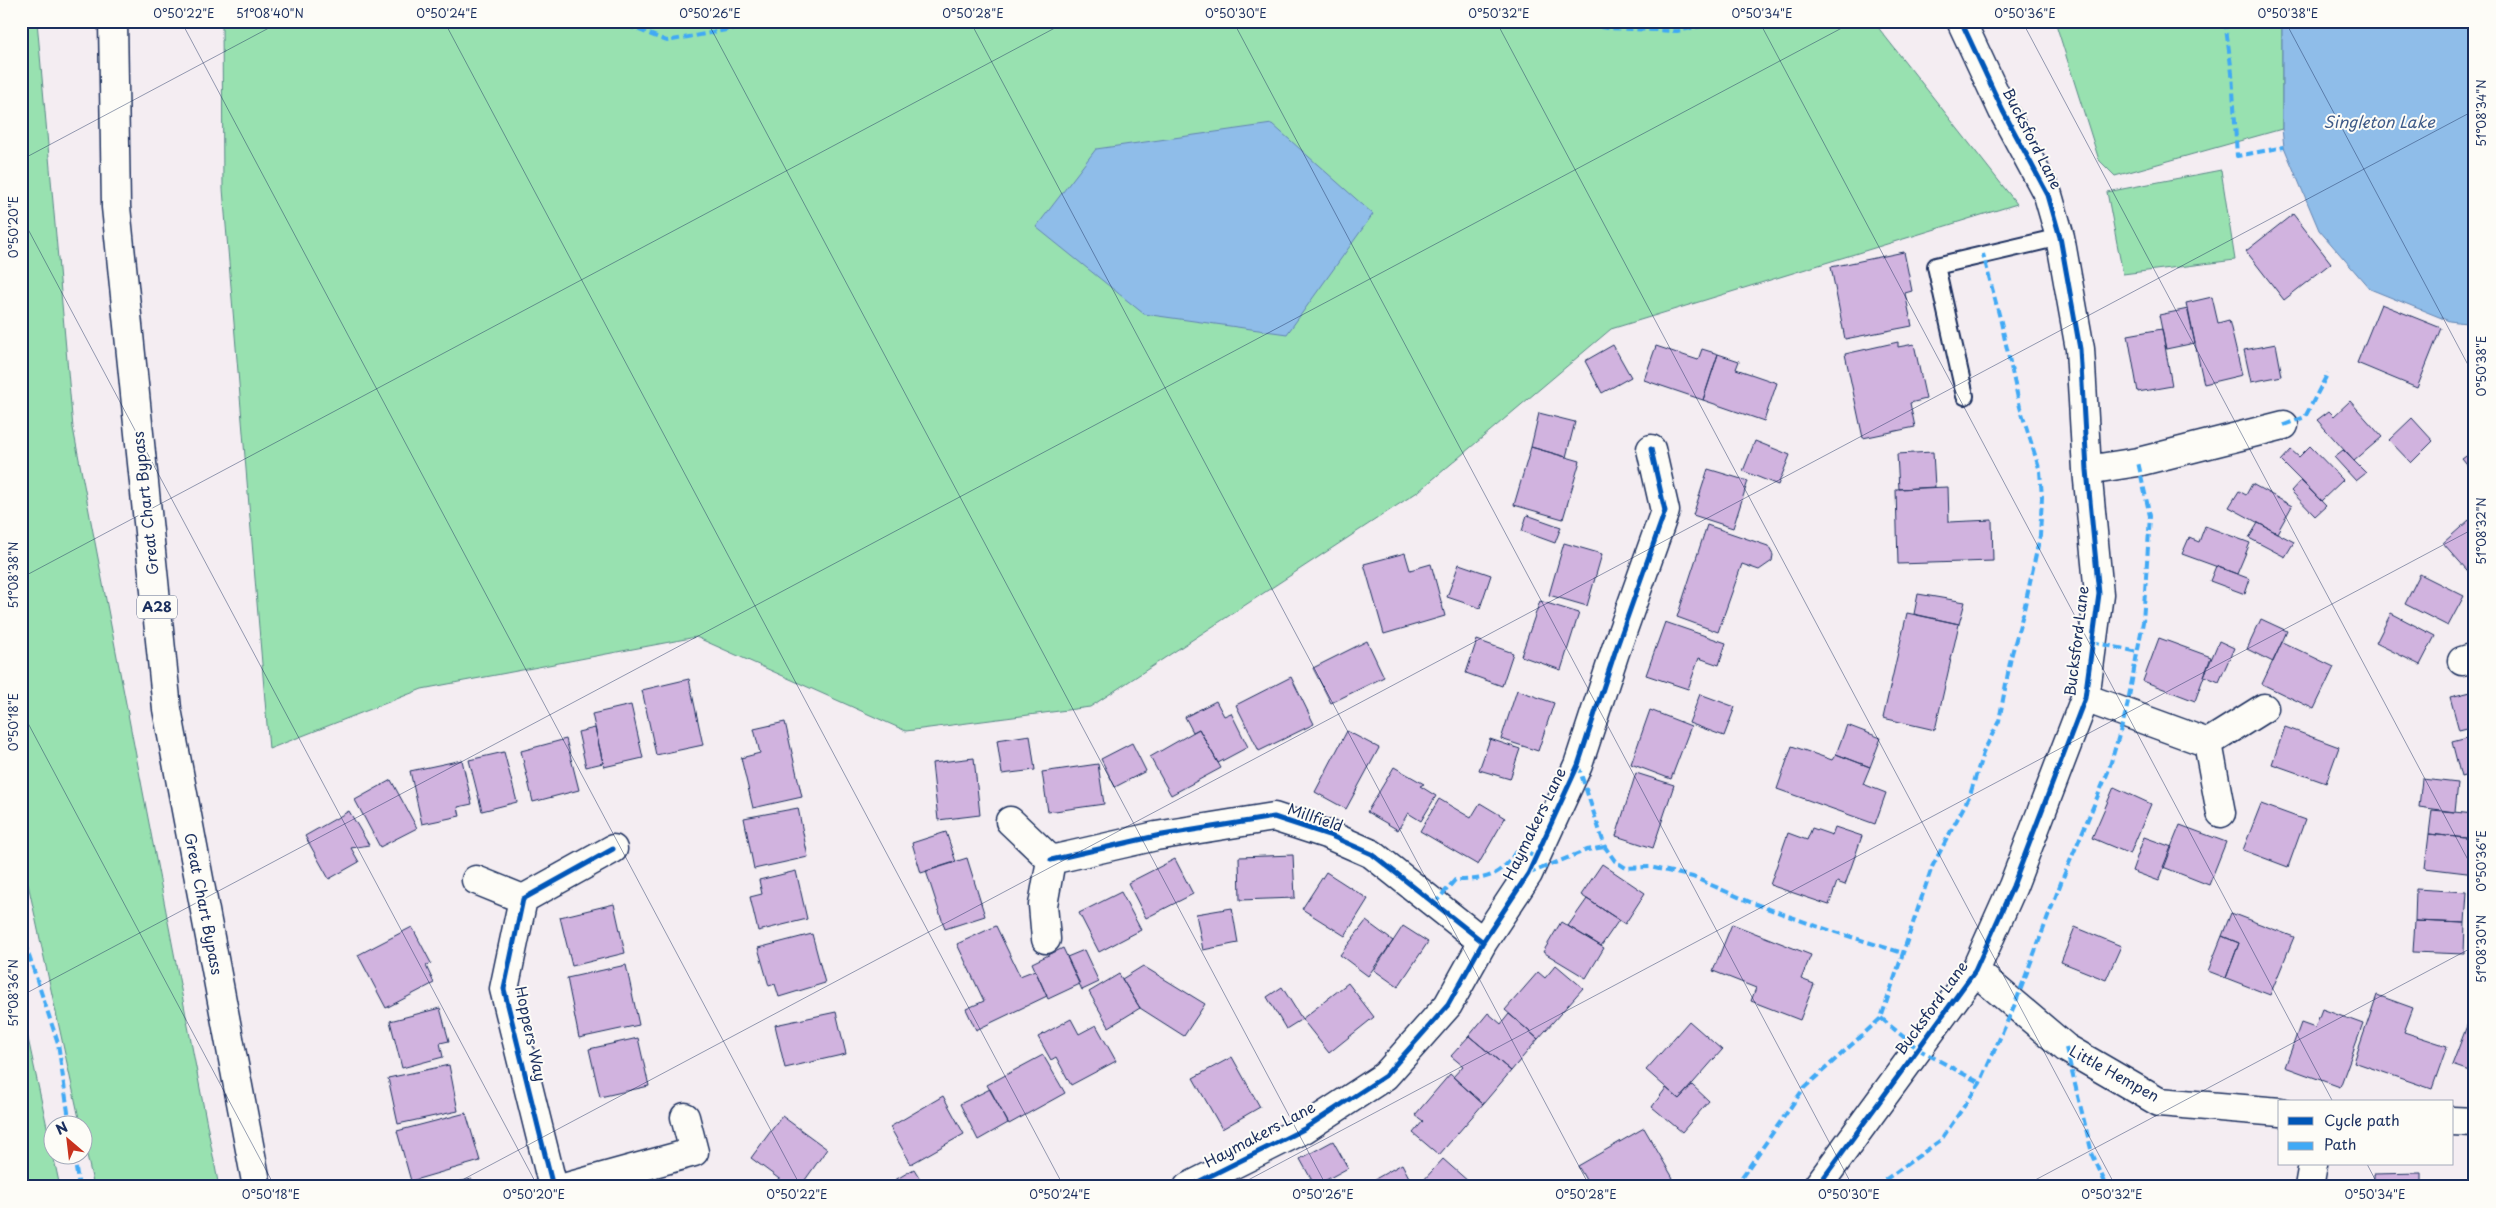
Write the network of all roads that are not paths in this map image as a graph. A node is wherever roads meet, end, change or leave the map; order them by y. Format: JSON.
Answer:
{"nodes":[{"id":1,"x":113,"y":21,"type":"edge"},
{"id":2,"x":1961,"y":21,"type":"edge"},
{"id":3,"x":2060,"y":237,"type":"junction"},
{"id":4,"x":1965,"y":396,"type":"dead end"},
{"id":5,"x":2284,"y":425,"type":"dead end"},
{"id":6,"x":1652,"y":449,"type":"dead end"},
{"id":7,"x":2087,"y":470,"type":"junction"},
{"id":8,"x":2085,"y":698,"type":"junction"},
{"id":9,"x":2264,"y":708,"type":"dead end"},
{"id":10,"x":2208,"y":743,"type":"junction"},
{"id":11,"x":2221,"y":813,"type":"dead end"},
{"id":12,"x":1010,"y":822,"type":"dead end"},
{"id":13,"x":613,"y":849,"type":"dead end"},
{"id":14,"x":1051,"y":860,"type":"junction"},
{"id":15,"x":476,"y":880,"type":"dead end"},
{"id":16,"x":523,"y":899,"type":"junction"},
{"id":17,"x":1046,"y":939,"type":"dead end"},
{"id":18,"x":1482,"y":942,"type":"junction"},
{"id":19,"x":1975,"y":971,"type":"junction"},
{"id":20,"x":2278,"y":1112,"type":"edge"},
{"id":21,"x":685,"y":1118,"type":"dead end"},
{"id":22,"x":2454,"y":1121,"type":"edge"},
{"id":23,"x":2475,"y":1122,"type":"edge"},
{"id":24,"x":2313,"y":1166,"type":"edge"},
{"id":25,"x":257,"y":1187,"type":"edge"},
{"id":26,"x":553,"y":1187,"type":"edge"},
{"id":27,"x":567,"y":1187,"type":"edge"},
{"id":28,"x":1188,"y":1187,"type":"edge"},
{"id":29,"x":1818,"y":1187,"type":"edge"},
{"id":30,"x":2309,"y":1187,"type":"edge"}],
"edges":[{"from":1,"to":25,"type":"street","name":"Great Chart Bypass","number":"A28"},
{"from":2,"to":3,"type":"street","name":"Bucksford Lane"},
{"from":3,"to":4,"type":"lane"},
{"from":3,"to":7,"type":"street","name":"Bucksford Lane"},
{"from":5,"to":7,"type":"street"},
{"from":6,"to":18,"type":"street","name":"Haymakers Lane"},
{"from":7,"to":8,"type":"street","name":"Bucksford Lane"},
{"from":8,"to":10,"type":"street"},
{"from":8,"to":19,"type":"street","name":"Bucksford Lane"},
{"from":9,"to":10,"type":"street"},
{"from":10,"to":11,"type":"street"},
{"from":12,"to":14,"type":"street"},
{"from":13,"to":16,"type":"street"},
{"from":14,"to":17,"type":"street"},
{"from":14,"to":18,"type":"street","name":"Millfield"},
{"from":15,"to":16,"type":"street"},
{"from":16,"to":26,"type":"street","name":"Hoppers Way"},
{"from":18,"to":28,"type":"street","name":"Haymakers Lane"},
{"from":19,"to":20,"type":"street","name":"Little Hempen"},
{"from":19,"to":29,"type":"street","name":"Bucksford Lane"},
{"from":21,"to":27,"type":"street"},
{"from":22,"to":23,"type":"street"},
{"from":24,"to":30,"type":"street"}]}
